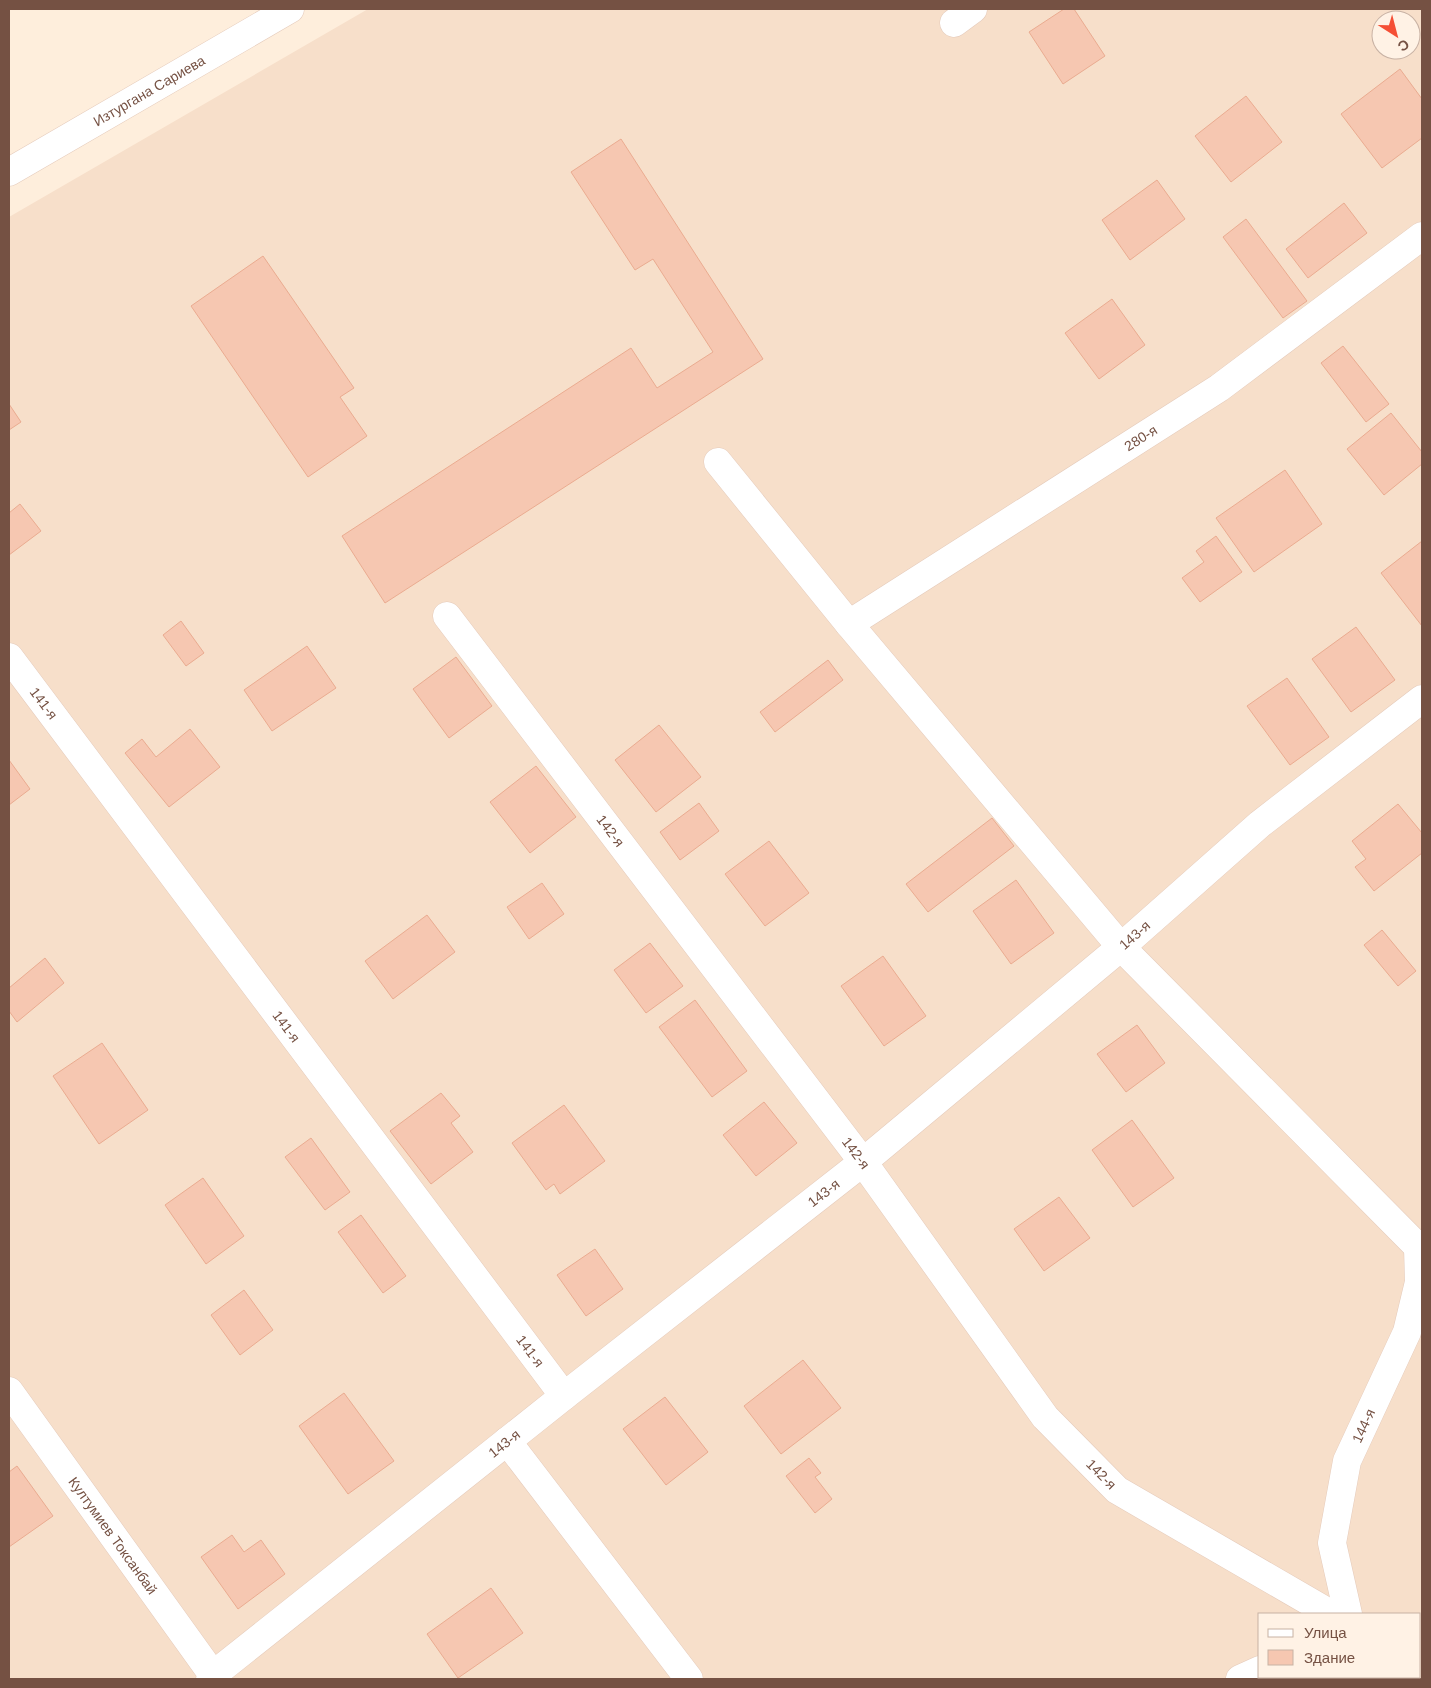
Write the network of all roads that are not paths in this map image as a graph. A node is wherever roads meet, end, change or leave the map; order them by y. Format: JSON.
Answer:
{"nodes":[{"id":1,"x":290,"y":9,"type":"edge"},
{"id":2,"x":9,"y":172,"type":"edge"},
{"id":3,"x":1422,"y":236,"type":"edge"},
{"id":4,"x":718,"y":462,"type":"dead end"},
{"id":5,"x":448,"y":616,"type":"dead end"},
{"id":6,"x":849,"y":624,"type":"junction"},
{"id":7,"x":9,"y":657,"type":"edge"},
{"id":8,"x":1422,"y":699,"type":"edge"},
{"id":9,"x":1121,"y":947,"type":"junction"},
{"id":10,"x":863,"y":1162,"type":"junction"},
{"id":11,"x":1420,"y":1246,"type":"edge"},
{"id":12,"x":9,"y":1391,"type":"edge"},
{"id":13,"x":564,"y":1396,"type":"junction"},
{"id":14,"x":507,"y":1441,"type":"junction"},
{"id":15,"x":1329,"y":1613,"type":"edge"},
{"id":16,"x":1348,"y":1613,"type":"edge"},
{"id":17,"x":1258,"y":1671,"type":"edge"},
{"id":18,"x":211,"y":1677,"type":"edge"},
{"id":19,"x":689,"y":1679,"type":"edge"},
{"id":20,"x":1240,"y":1679,"type":"edge"}],
"edges":[{"from":1,"to":2,"type":"street","name":"Изтургана Сариева"},
{"from":3,"to":6,"type":"street","name":"280-я"},
{"from":4,"to":6,"type":"street"},
{"from":5,"to":10,"type":"street","name":"142-я"},
{"from":6,"to":9,"type":"street"},
{"from":7,"to":13,"type":"street","name":"141-я"},
{"from":8,"to":9,"type":"street","name":"143-я"},
{"from":9,"to":10,"type":"street","name":"143-я"},
{"from":9,"to":11,"type":"street"},
{"from":10,"to":13,"type":"street","name":"143-я"},
{"from":10,"to":15,"type":"street","name":"142-я"},
{"from":11,"to":16,"type":"street","name":"144-я"},
{"from":12,"to":18,"type":"street","name":"Култумиев Токсанбай"},
{"from":13,"to":14,"type":"street","name":"143-я"},
{"from":14,"to":18,"type":"street","name":"143-я"},
{"from":14,"to":19,"type":"street"},
{"from":17,"to":20,"type":"street"}]}
